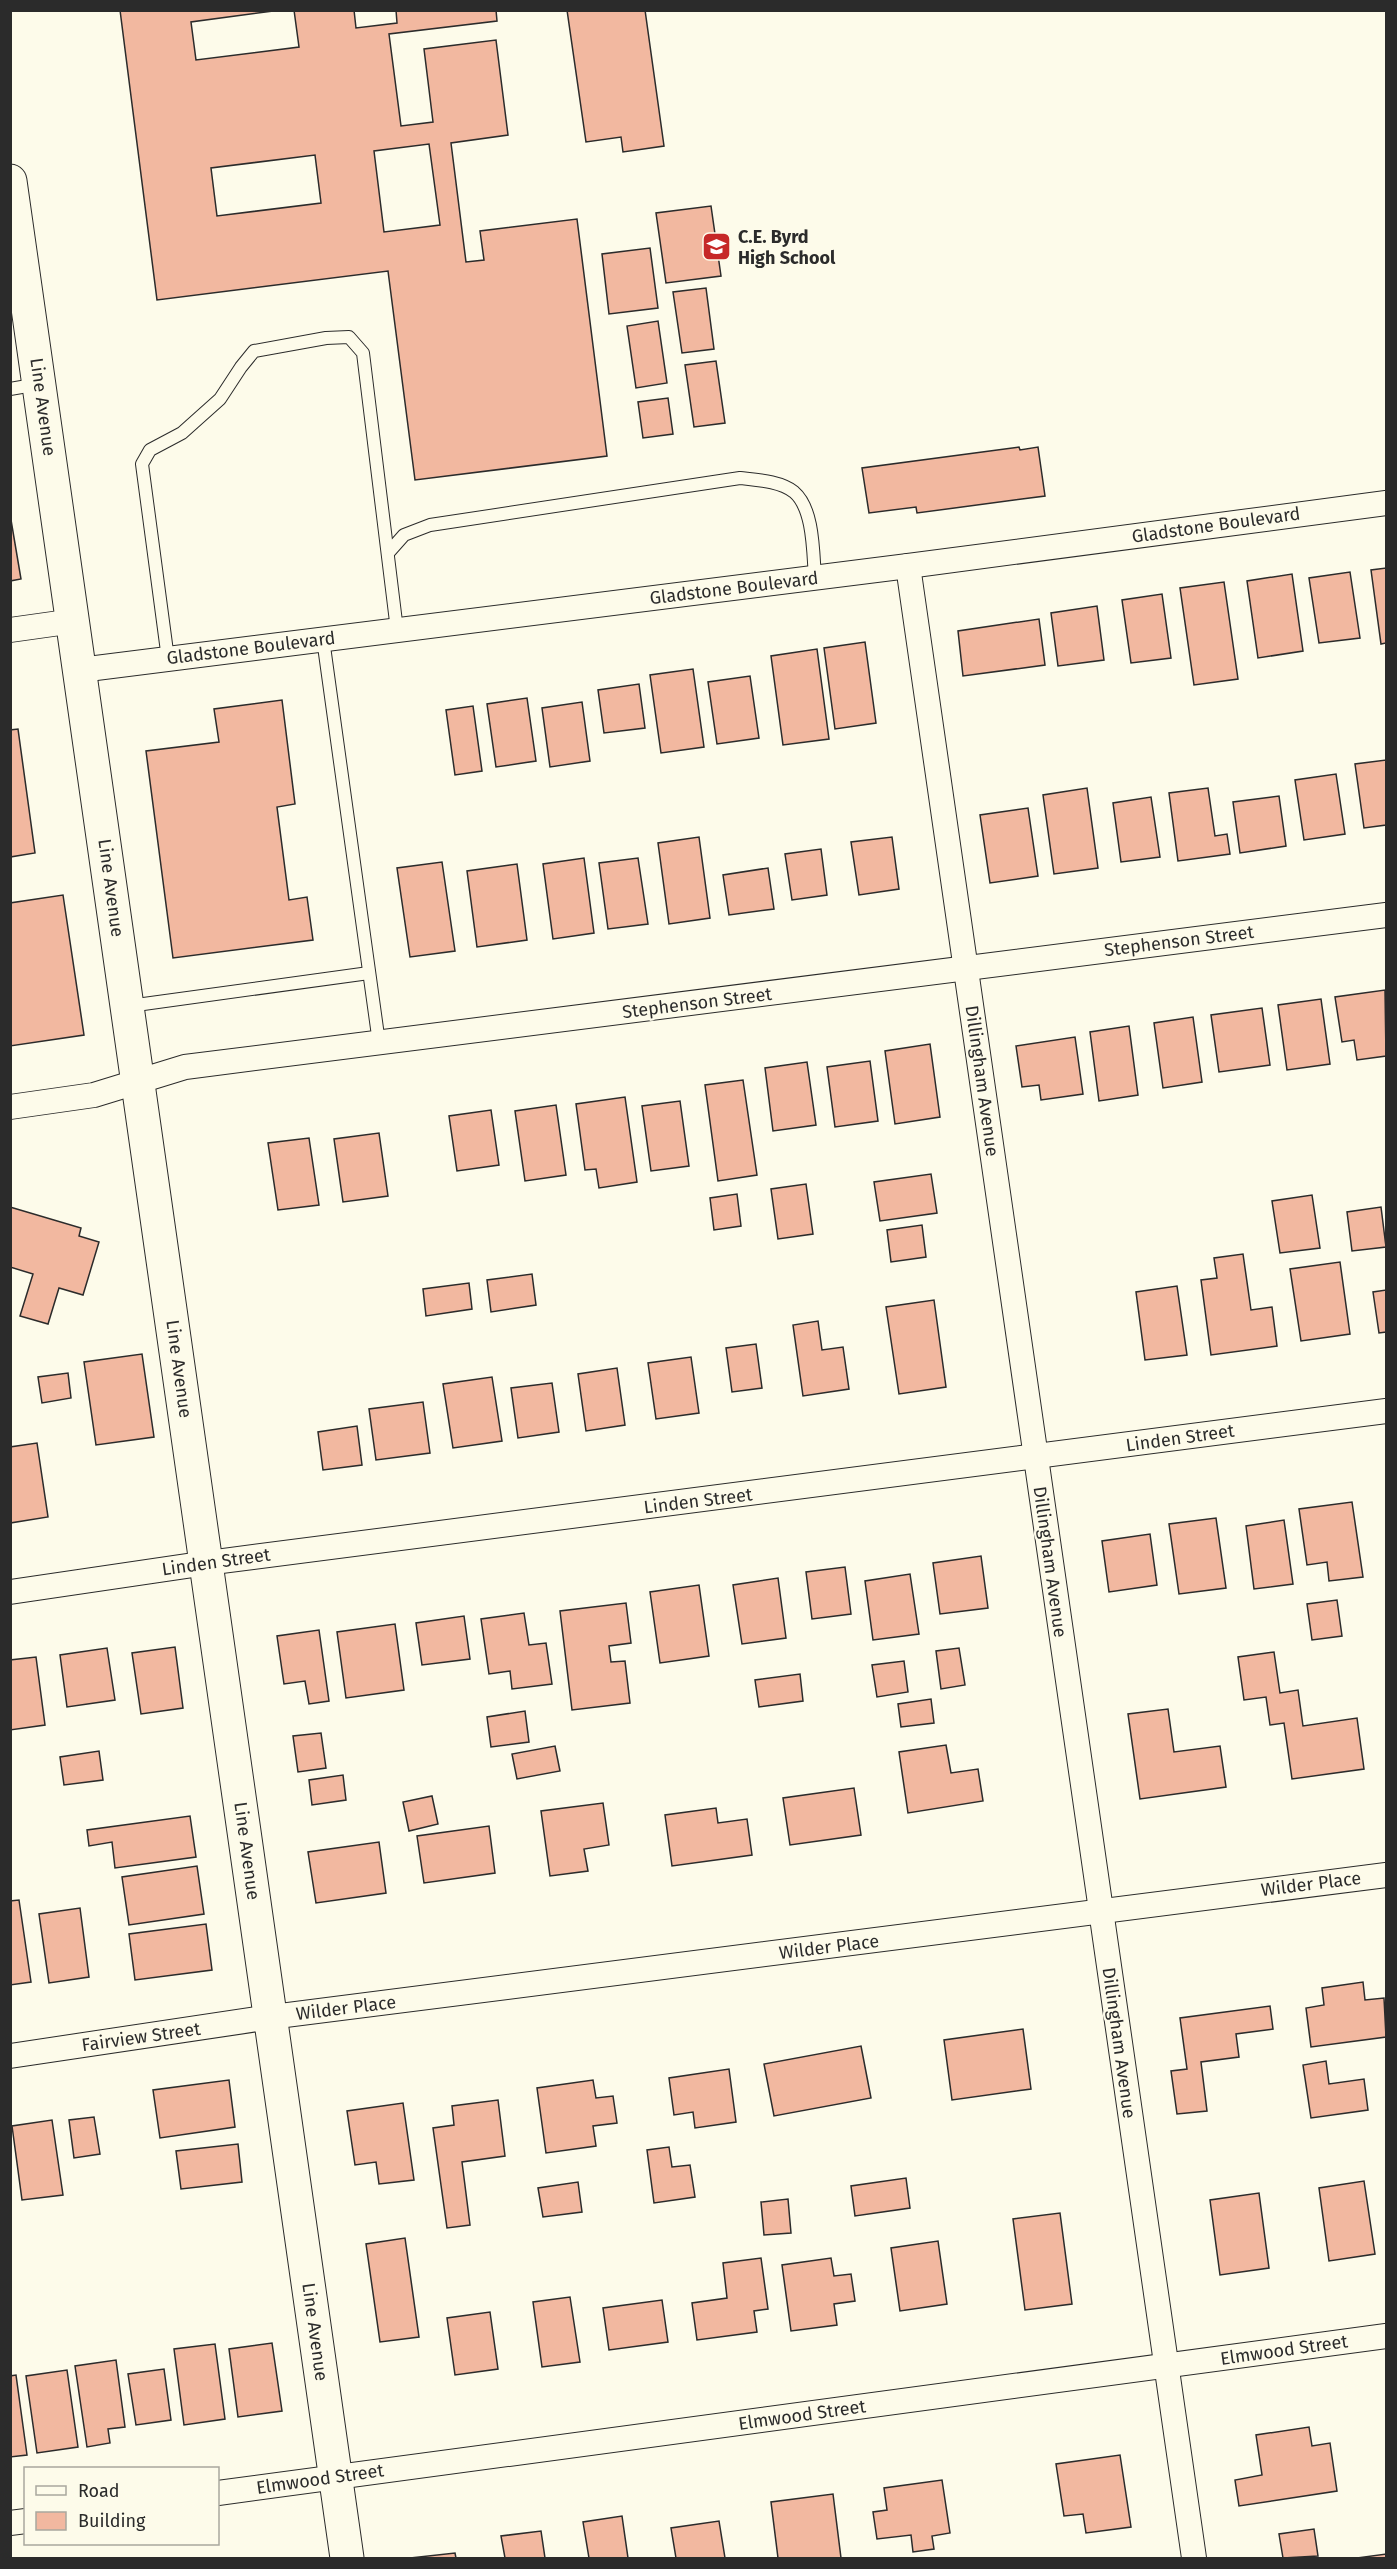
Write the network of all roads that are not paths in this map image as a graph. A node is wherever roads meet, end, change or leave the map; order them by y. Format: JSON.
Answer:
{"nodes":[{"id":1,"x":10,"y":181,"type":"edge"},
{"id":2,"x":25,"y":386,"type":"edge"},
{"id":3,"x":1386,"y":503,"type":"edge"},
{"id":4,"x":388,"y":553,"type":"junction"},
{"id":5,"x":908,"y":566,"type":"junction"},
{"id":6,"x":815,"y":578,"type":"junction"},
{"id":7,"x":74,"y":621,"type":"junction"},
{"id":8,"x":10,"y":630,"type":"edge"},
{"id":9,"x":397,"y":630,"type":"junction"},
{"id":10,"x":323,"y":639,"type":"junction"},
{"id":11,"x":168,"y":659,"type":"junction"},
{"id":12,"x":80,"y":670,"type":"junction"},
{"id":13,"x":1386,"y":915,"type":"edge"},
{"id":14,"x":966,"y":968,"type":"junction"},
{"id":15,"x":369,"y":973,"type":"junction"},
{"id":16,"x":128,"y":1006,"type":"junction"},
{"id":17,"x":379,"y":1043,"type":"junction"},
{"id":18,"x":138,"y":1082,"type":"junction"},
{"id":19,"x":10,"y":1107,"type":"edge"},
{"id":20,"x":1386,"y":1411,"type":"edge"},
{"id":21,"x":1035,"y":1458,"type":"junction"},
{"id":22,"x":207,"y":1563,"type":"junction"},
{"id":23,"x":10,"y":1592,"type":"edge"},
{"id":24,"x":1386,"y":1875,"type":"edge"},
{"id":25,"x":1100,"y":1912,"type":"junction"},
{"id":26,"x":270,"y":2018,"type":"junction"},
{"id":27,"x":10,"y":2056,"type":"edge"},
{"id":28,"x":1386,"y":2336,"type":"edge"},
{"id":29,"x":1164,"y":2367,"type":"junction"},
{"id":30,"x":336,"y":2477,"type":"junction"},
{"id":31,"x":219,"y":2493,"type":"edge"},
{"id":32,"x":347,"y":2559,"type":"edge"},
{"id":33,"x":1194,"y":2559,"type":"edge"}],
"edges":[{"from":1,"to":2,"type":"main road","name":"Line Avenue"},
{"from":2,"to":7,"type":"main road","name":"Line Avenue"},
{"from":3,"to":5,"type":"street","name":"Gladstone Boulevard"},
{"from":4,"to":6,"type":"lane"},
{"from":4,"to":9,"type":"lane"},
{"from":4,"to":11,"type":"lane"},
{"from":5,"to":6,"type":"street","name":"Gladstone Boulevard"},
{"from":5,"to":14,"type":"street","name":"Dillingham Avenue"},
{"from":6,"to":9,"type":"street","name":"Gladstone Boulevard"},
{"from":7,"to":8,"type":"street"},
{"from":7,"to":12,"type":"main road","name":"Line Avenue"},
{"from":9,"to":10,"type":"street","name":"Gladstone Boulevard"},
{"from":10,"to":11,"type":"street","name":"Gladstone Boulevard"},
{"from":10,"to":15,"type":"lane"},
{"from":11,"to":12,"type":"street","name":"Gladstone Boulevard"},
{"from":12,"to":16,"type":"main road","name":"Line Avenue"},
{"from":13,"to":14,"type":"street","name":"Stephenson Street"},
{"from":14,"to":17,"type":"street","name":"Stephenson Street"},
{"from":14,"to":21,"type":"street","name":"Dillingham Avenue"},
{"from":15,"to":16,"type":"lane"},
{"from":15,"to":17,"type":"lane"},
{"from":16,"to":18,"type":"main road","name":"Line Avenue"},
{"from":17,"to":18,"type":"street","name":"Stephenson Street"},
{"from":18,"to":19,"type":"street","name":"Stephenson Street"},
{"from":18,"to":22,"type":"main road","name":"Line Avenue"},
{"from":20,"to":21,"type":"street","name":"Linden Street"},
{"from":21,"to":22,"type":"street","name":"Linden Street"},
{"from":21,"to":25,"type":"street","name":"Dillingham Avenue"},
{"from":22,"to":23,"type":"street","name":"Linden Street"},
{"from":22,"to":26,"type":"main road","name":"Line Avenue"},
{"from":24,"to":25,"type":"street","name":"Wilder Place"},
{"from":25,"to":26,"type":"street","name":"Wilder Place"},
{"from":25,"to":29,"type":"street","name":"Dillingham Avenue"},
{"from":26,"to":27,"type":"street","name":"Fairview Street"},
{"from":26,"to":30,"type":"main road","name":"Line Avenue"},
{"from":28,"to":29,"type":"street","name":"Elmwood Street"},
{"from":29,"to":30,"type":"street","name":"Elmwood Street"},
{"from":29,"to":33,"type":"street","name":"Dillingham Avenue"},
{"from":30,"to":31,"type":"street","name":"Elmwood Street"},
{"from":30,"to":32,"type":"main road","name":"Line Avenue"}]}
